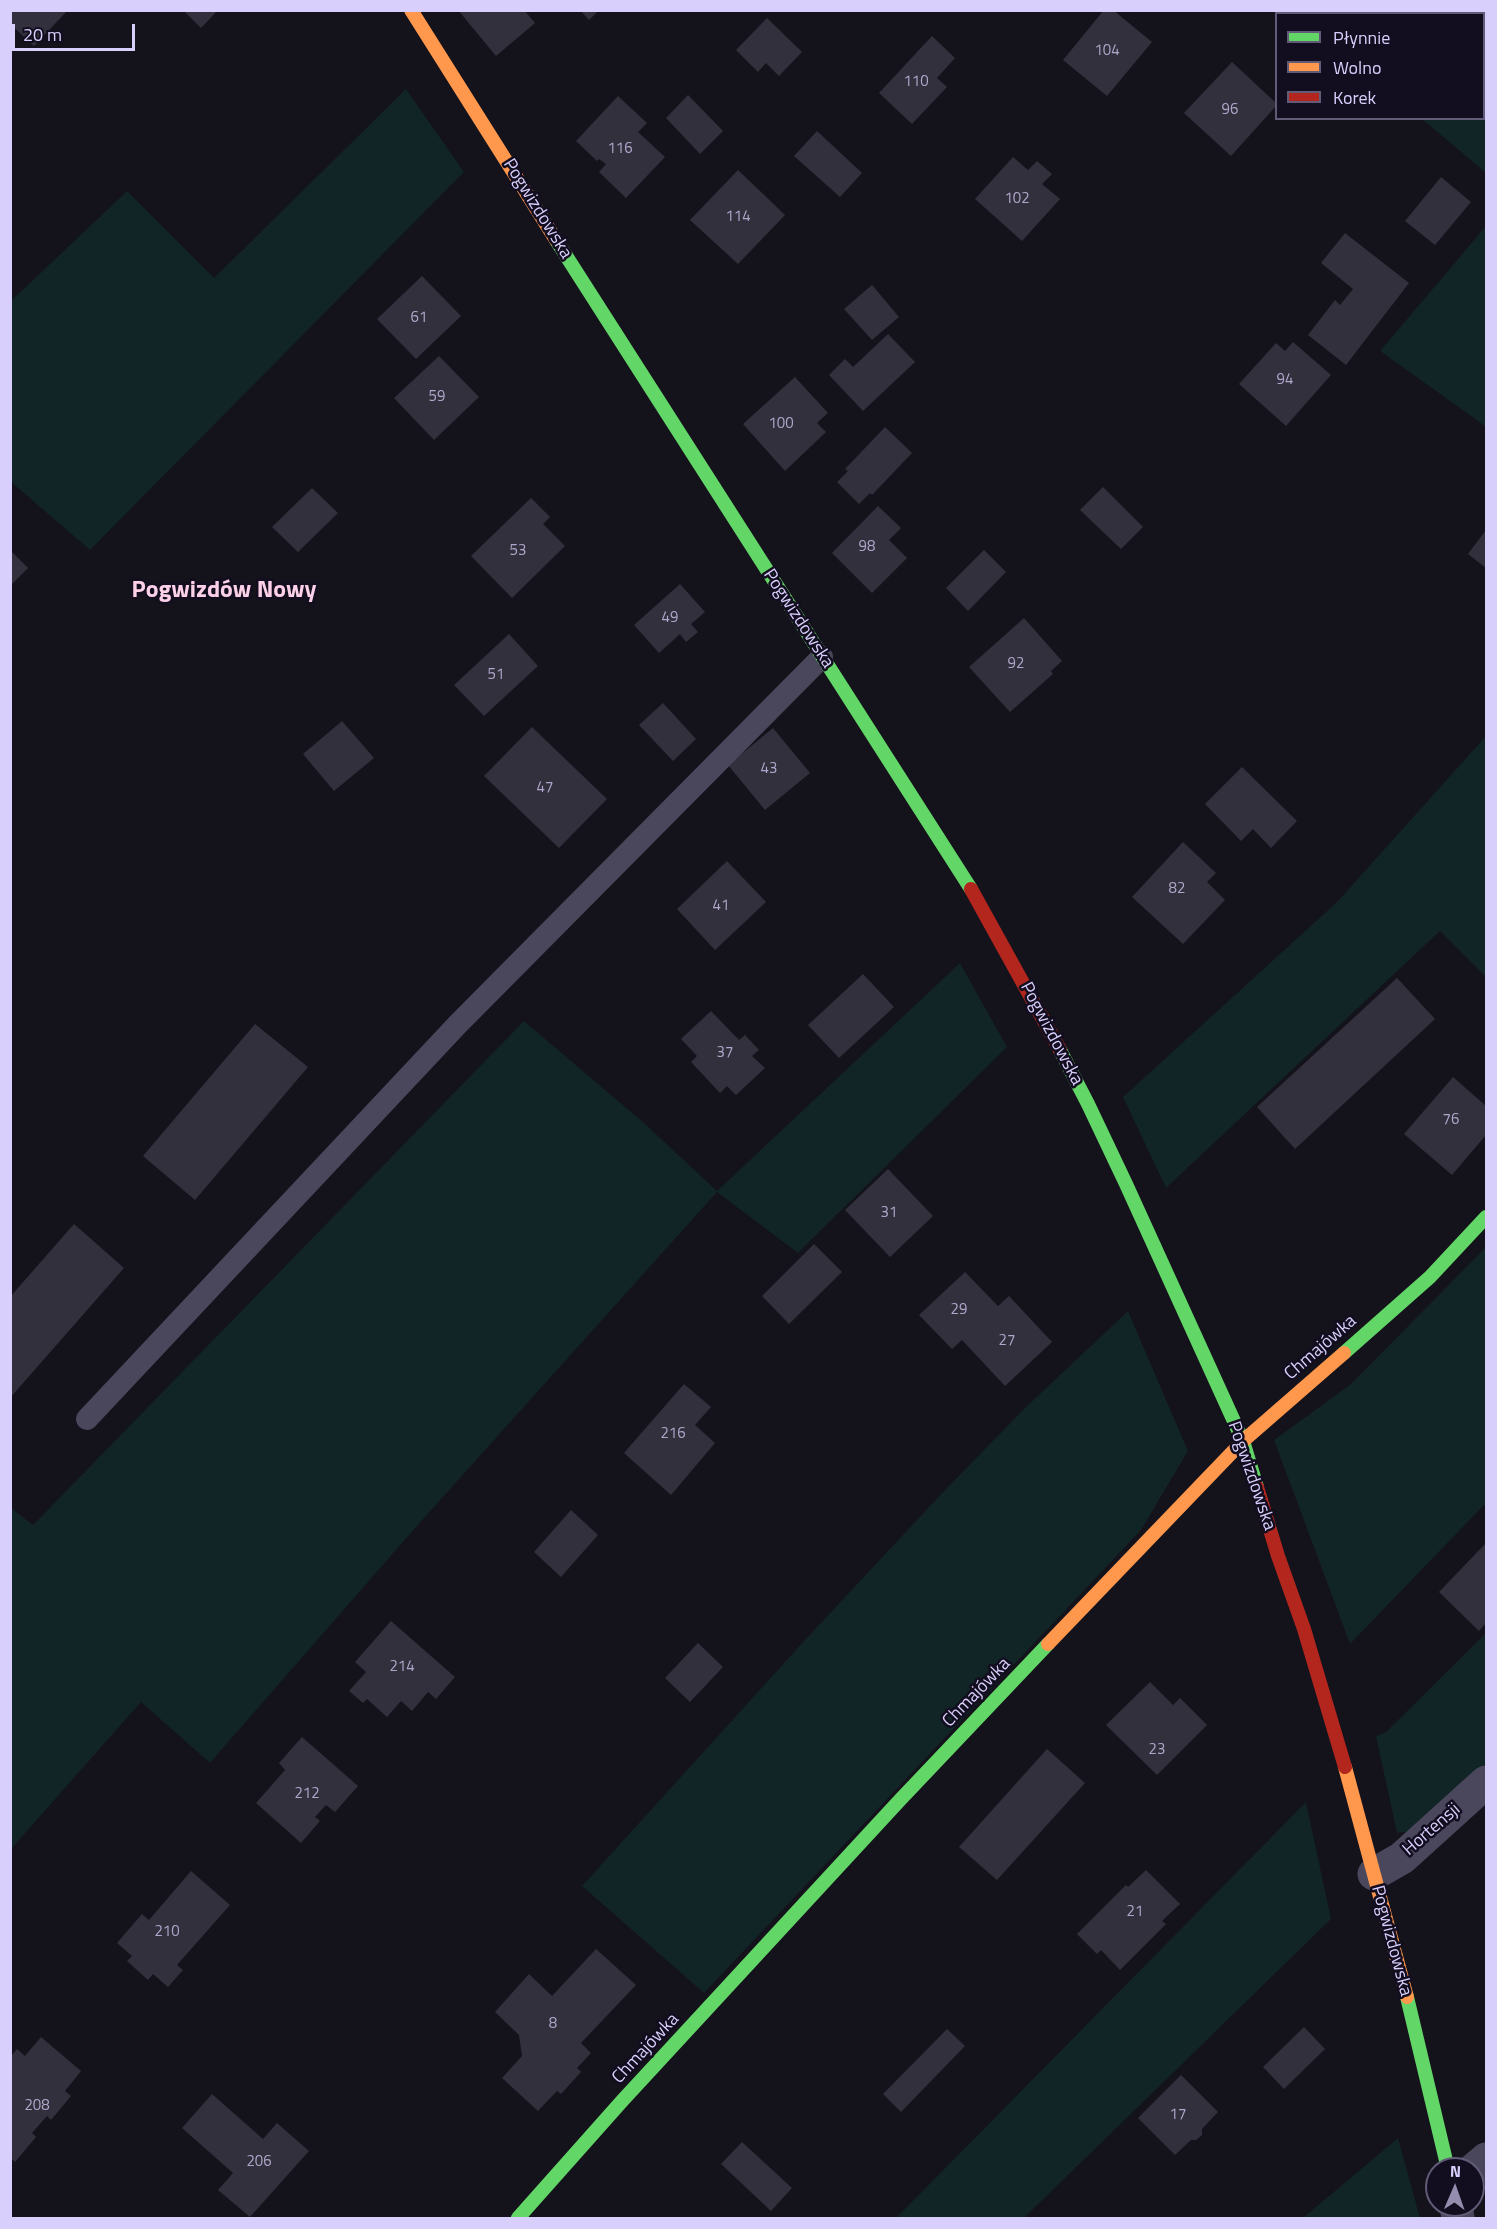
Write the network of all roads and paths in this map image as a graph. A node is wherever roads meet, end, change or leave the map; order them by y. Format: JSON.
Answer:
{"nodes":[{"id":1,"x":411,"y":10,"type":"edge"},
{"id":2,"x":822,"y":657,"type":"junction"},
{"id":3,"x":1486,"y":1217,"type":"edge"},
{"id":4,"x":87,"y":1419,"type":"dead end"},
{"id":5,"x":1243,"y":1441,"type":"junction"},
{"id":6,"x":1486,"y":1782,"type":"edge"},
{"id":7,"x":1374,"y":1874,"type":"junction"},
{"id":8,"x":1445,"y":2157,"type":"edge"},
{"id":9,"x":518,"y":2218,"type":"edge"}],
"edges":[{"from":1,"to":2,"type":"street","name":"Pogwizdowska"},
{"from":2,"to":4,"type":"lane"},
{"from":2,"to":5,"type":"street","name":"Pogwizdowska"},
{"from":3,"to":5,"type":"street","name":"Chmajówka"},
{"from":5,"to":7,"type":"street","name":"Pogwizdowska"},
{"from":5,"to":9,"type":"street","name":"Chmajówka"},
{"from":6,"to":7,"type":"street","name":"Hortensji"},
{"from":7,"to":8,"type":"street","name":"Pogwizdowska"}]}
